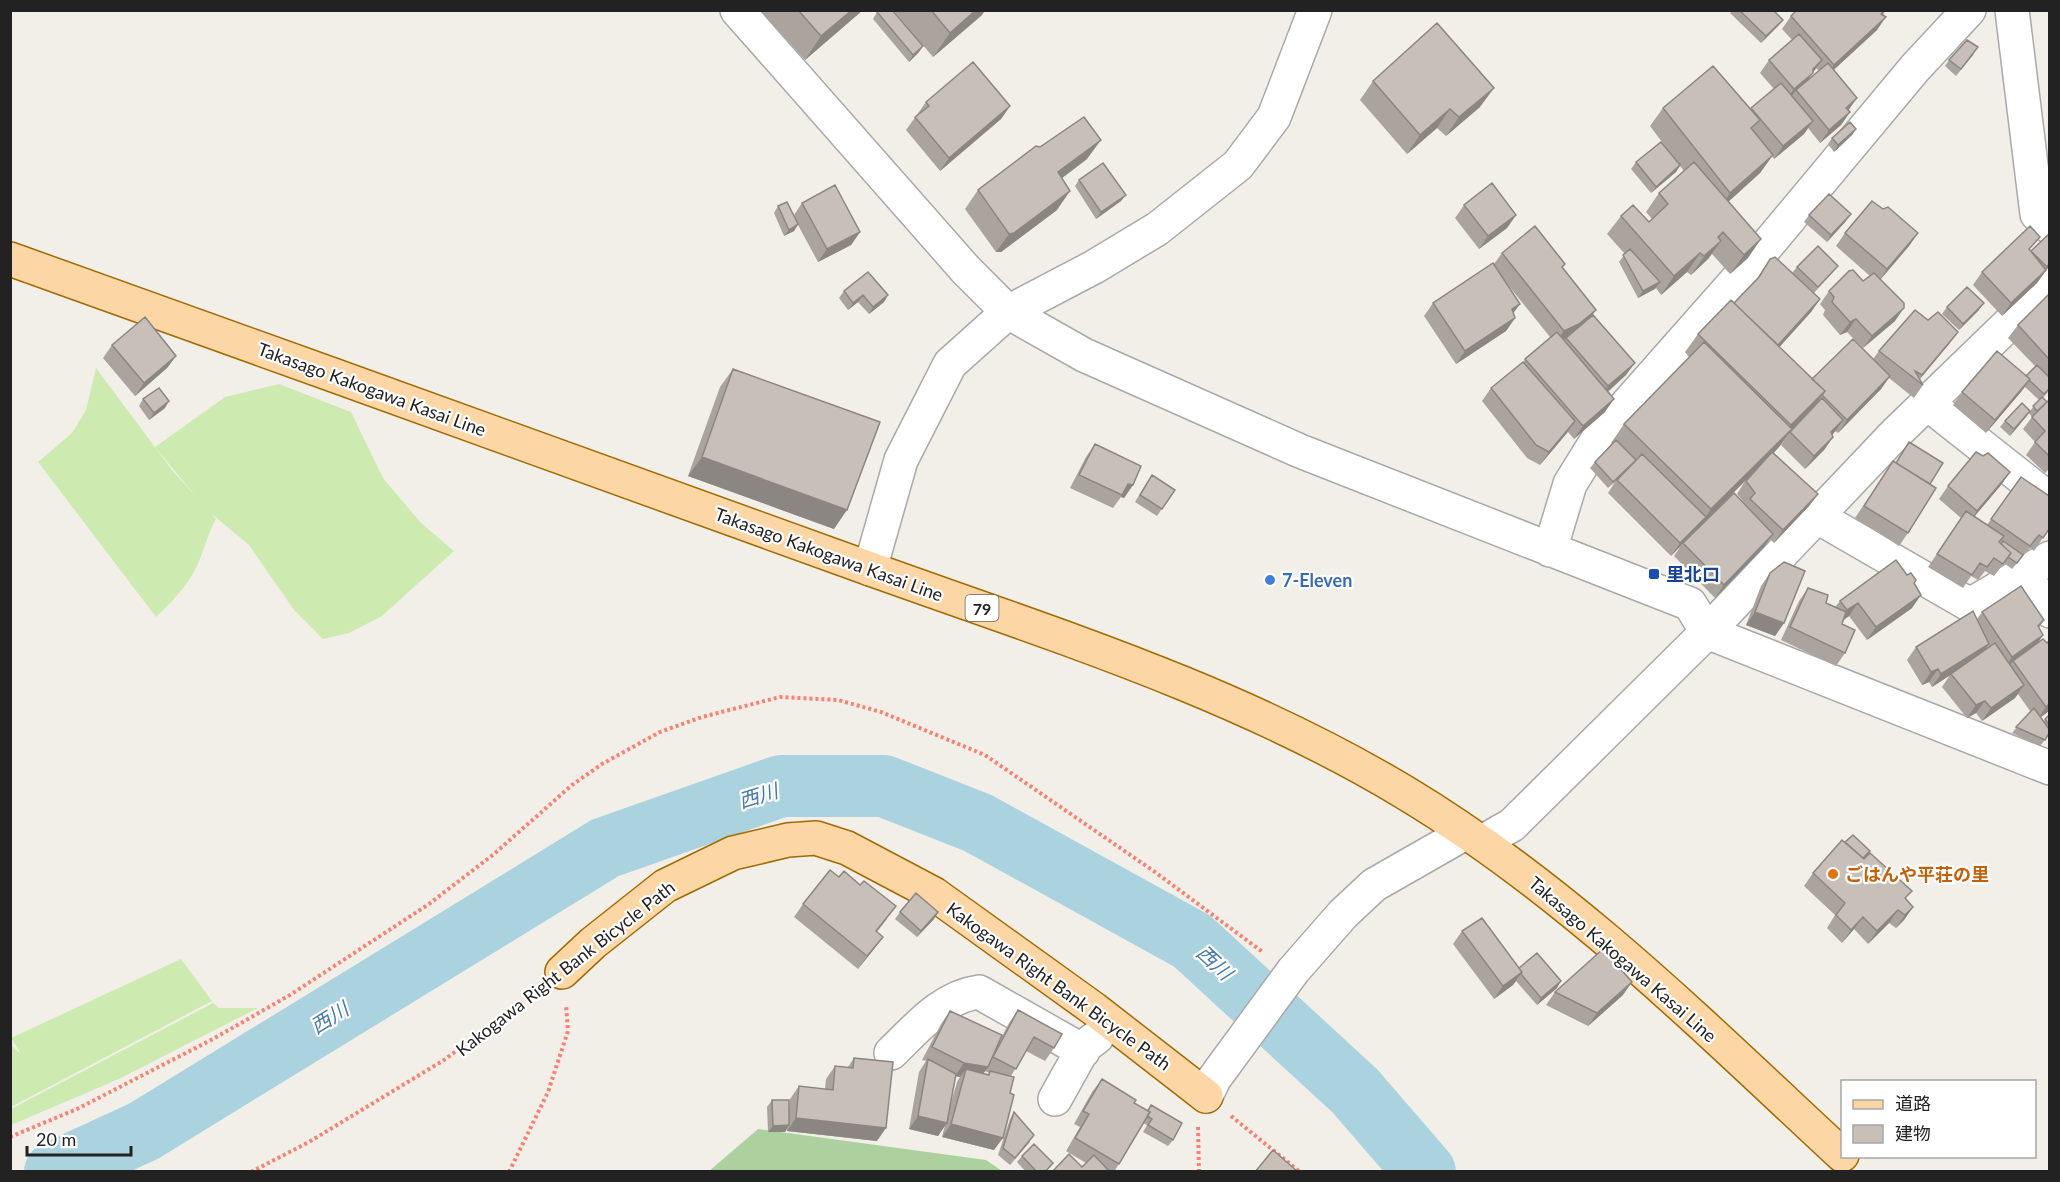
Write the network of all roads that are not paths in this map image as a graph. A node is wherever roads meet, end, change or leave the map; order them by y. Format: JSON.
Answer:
{"nodes":[{"id":1,"x":737,"y":10,"type":"edge"},
{"id":2,"x":1315,"y":10,"type":"edge"},
{"id":3,"x":1969,"y":10,"type":"edge"},
{"id":4,"x":2012,"y":10,"type":"edge"},
{"id":5,"x":2049,"y":227,"type":"edge"},
{"id":6,"x":10,"y":259,"type":"edge"},
{"id":7,"x":2049,"y":284,"type":"edge"},
{"id":8,"x":1008,"y":312,"type":"junction"},
{"id":9,"x":1927,"y":403,"type":"junction"},
{"id":10,"x":2049,"y":500,"type":"edge"},
{"id":11,"x":1816,"y":516,"type":"junction"},
{"id":12,"x":1550,"y":550,"type":"junction"},
{"id":13,"x":2036,"y":566,"type":"edge"},
{"id":14,"x":870,"y":569,"type":"junction"},
{"id":15,"x":2049,"y":611,"type":"edge"},
{"id":16,"x":1707,"y":632,"type":"junction"},
{"id":17,"x":2049,"y":768,"type":"edge"},
{"id":18,"x":1474,"y":837,"type":"junction"},
{"id":19,"x":562,"y":972,"type":"road end"},
{"id":20,"x":1114,"y":1025,"type":"junction"},
{"id":21,"x":1083,"y":1051,"type":"junction"},
{"id":22,"x":891,"y":1053,"type":"dead end"},
{"id":23,"x":1210,"y":1087,"type":"joint"},
{"id":24,"x":1055,"y":1100,"type":"dead end"},
{"id":25,"x":1841,"y":1154,"type":"edge"},
{"id":26,"x":1845,"y":1158,"type":"edge"},
{"id":27,"x":1860,"y":1172,"type":"edge"}],
"edges":[{"from":1,"to":8,"type":"street"},
{"from":2,"to":8,"type":"street"},
{"from":3,"to":12,"type":"street"},
{"from":4,"to":5,"type":"street"},
{"from":6,"to":14,"type":"main road","name":"Takasago Kakogawa Kasai Line","number":"79"},
{"from":7,"to":9,"type":"street"},
{"from":8,"to":12,"type":"street"},
{"from":8,"to":14,"type":"street"},
{"from":9,"to":10,"type":"street"},
{"from":9,"to":11,"type":"street"},
{"from":11,"to":13,"type":"street"},
{"from":11,"to":16,"type":"street"},
{"from":12,"to":16,"type":"street"},
{"from":13,"to":15,"type":"street"},
{"from":14,"to":18,"type":"main road","name":"Takasago Kakogawa Kasai Line","number":"79"},
{"from":16,"to":17,"type":"street"},
{"from":16,"to":18,"type":"street"},
{"from":18,"to":23,"type":"street"},
{"from":18,"to":25,"type":"main road","name":"Takasago Kakogawa Kasai Line","number":"79"},
{"from":19,"to":20,"type":"main road","name":"Kakogawa Right Bank Bicycle Path"},
{"from":20,"to":21,"type":"street"},
{"from":20,"to":23,"type":"main road","name":"Kakogawa Right Bank Bicycle Path"},
{"from":21,"to":22,"type":"street"},
{"from":21,"to":24,"type":"street"},
{"from":26,"to":27,"type":"main road","name":"Takasago Kakogawa Kasai Line","number":"79"}]}
